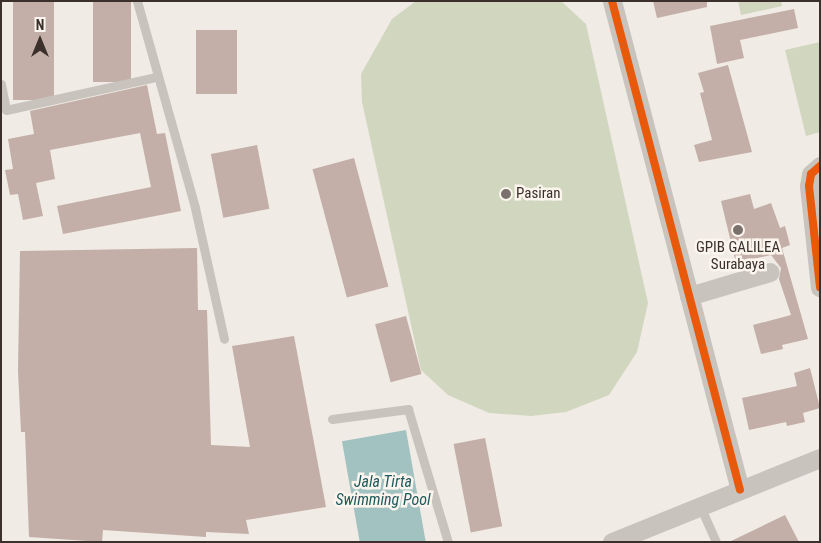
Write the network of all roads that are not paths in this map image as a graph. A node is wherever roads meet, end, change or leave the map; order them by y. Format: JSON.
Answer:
{"nodes":[{"id":1,"x":137,"y":1,"type":"edge"},
{"id":2,"x":612,"y":1,"type":"edge"},
{"id":3,"x":156,"y":77,"type":"junction"},
{"id":4,"x":1,"y":84,"type":"edge"},
{"id":5,"x":820,"y":166,"type":"edge"},
{"id":6,"x":770,"y":272,"type":"dead end"},
{"id":7,"x":820,"y":287,"type":"edge"},
{"id":8,"x":689,"y":296,"type":"junction"},
{"id":9,"x":224,"y":339,"type":"dead end"},
{"id":10,"x":332,"y":419,"type":"dead end"},
{"id":11,"x":820,"y":458,"type":"edge"},
{"id":12,"x":740,"y":490,"type":"junction"},
{"id":13,"x":700,"y":506,"type":"junction"},
{"id":14,"x":448,"y":542,"type":"edge"},
{"id":15,"x":612,"y":542,"type":"edge"},
{"id":16,"x":716,"y":542,"type":"edge"}],
"edges":[{"from":1,"to":3,"type":"lane"},
{"from":2,"to":8,"type":"street"},
{"from":3,"to":4,"type":"lane"},
{"from":3,"to":9,"type":"lane"},
{"from":5,"to":7,"type":"street"},
{"from":6,"to":8,"type":"street"},
{"from":8,"to":12,"type":"street"},
{"from":10,"to":14,"type":"lane"},
{"from":11,"to":12,"type":"street"},
{"from":12,"to":13,"type":"street"},
{"from":13,"to":15,"type":"street"},
{"from":13,"to":16,"type":"lane"}]}
